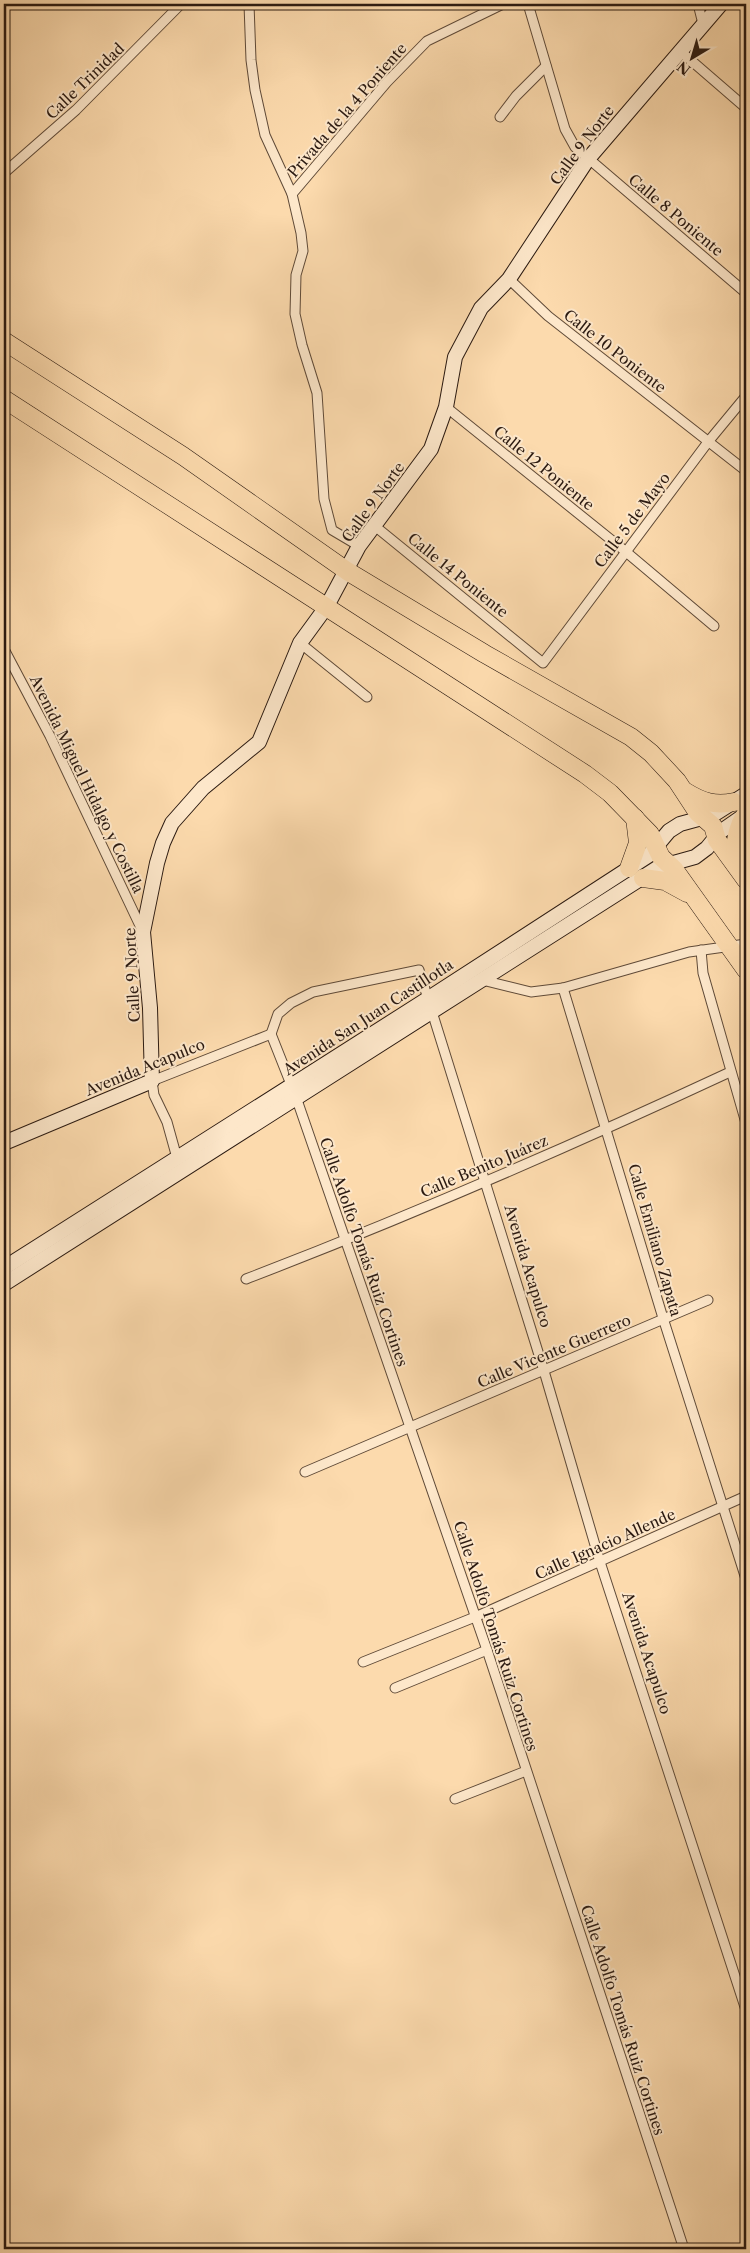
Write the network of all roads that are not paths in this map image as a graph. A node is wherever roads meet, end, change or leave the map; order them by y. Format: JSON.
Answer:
{"nodes":[{"id":1,"x":181,"y":4,"type":"edge"},
{"id":2,"x":249,"y":4,"type":"edge"},
{"id":3,"x":503,"y":4,"type":"edge"},
{"id":4,"x":528,"y":4,"type":"edge"},
{"id":5,"x":698,"y":4,"type":"edge"},
{"id":6,"x":721,"y":4,"type":"edge"},
{"id":7,"x":703,"y":24,"type":"junction"},
{"id":8,"x":679,"y":50,"type":"junction"},
{"id":9,"x":546,"y":66,"type":"junction"},
{"id":10,"x":746,"y":108,"type":"edge"},
{"id":11,"x":500,"y":117,"type":"dead end"},
{"id":12,"x":588,"y":159,"type":"junction"},
{"id":13,"x":4,"y":173,"type":"edge"},
{"id":14,"x":292,"y":194,"type":"junction"},
{"id":15,"x":509,"y":279,"type":"junction"},
{"id":16,"x":746,"y":293,"type":"edge"},
{"id":17,"x":4,"y":341,"type":"edge"},
{"id":18,"x":746,"y":396,"type":"edge"},
{"id":19,"x":4,"y":399,"type":"edge"},
{"id":20,"x":446,"y":407,"type":"junction"},
{"id":21,"x":708,"y":442,"type":"junction"},
{"id":22,"x":746,"y":471,"type":"edge"},
{"id":23,"x":376,"y":526,"type":"junction"},
{"id":24,"x":359,"y":546,"type":"junction"},
{"id":25,"x":626,"y":551,"type":"junction"},
{"id":26,"x":347,"y":571,"type":"junction"},
{"id":27,"x":327,"y":606,"type":"junction"},
{"id":28,"x":714,"y":626,"type":"dead end"},
{"id":29,"x":300,"y":643,"type":"junction"},
{"id":30,"x":4,"y":649,"type":"edge"},
{"id":31,"x":544,"y":663,"type":"joint"},
{"id":32,"x":366,"y":698,"type":"dead end"},
{"id":33,"x":686,"y":792,"type":"junction"},
{"id":34,"x":743,"y":806,"type":"edge"},
{"id":35,"x":636,"y":818,"type":"junction"},
{"id":36,"x":704,"y":818,"type":"junction"},
{"id":37,"x":716,"y":836,"type":"junction"},
{"id":38,"x":658,"y":847,"type":"junction"},
{"id":39,"x":669,"y":864,"type":"junction"},
{"id":40,"x":629,"y":868,"type":"junction"},
{"id":41,"x":742,"y":875,"type":"edge"},
{"id":42,"x":644,"y":878,"type":"junction"},
{"id":43,"x":700,"y":906,"type":"junction"},
{"id":44,"x":143,"y":932,"type":"junction"},
{"id":45,"x":746,"y":944,"type":"edge"},
{"id":46,"x":728,"y":946,"type":"junction"},
{"id":47,"x":702,"y":950,"type":"junction"},
{"id":48,"x":746,"y":970,"type":"edge"},
{"id":49,"x":482,"y":980,"type":"junction"},
{"id":50,"x":563,"y":988,"type":"junction"},
{"id":51,"x":431,"y":1005,"type":"junction"},
{"id":52,"x":271,"y":1034,"type":"junction"},
{"id":53,"x":730,"y":1072,"type":"junction"},
{"id":54,"x":152,"y":1081,"type":"junction"},
{"id":55,"x":293,"y":1091,"type":"junction"},
{"id":56,"x":746,"y":1123,"type":"edge"},
{"id":57,"x":607,"y":1129,"type":"junction"},
{"id":58,"x":4,"y":1143,"type":"edge"},
{"id":59,"x":177,"y":1158,"type":"junction"},
{"id":60,"x":485,"y":1181,"type":"junction"},
{"id":61,"x":346,"y":1241,"type":"junction"},
{"id":62,"x":4,"y":1268,"type":"edge"},
{"id":63,"x":246,"y":1279,"type":"dead end"},
{"id":64,"x":4,"y":1284,"type":"edge"},
{"id":65,"x":708,"y":1300,"type":"dead end"},
{"id":66,"x":663,"y":1318,"type":"junction"},
{"id":67,"x":544,"y":1371,"type":"junction"},
{"id":68,"x":411,"y":1426,"type":"junction"},
{"id":69,"x":305,"y":1472,"type":"dead end"},
{"id":70,"x":746,"y":1496,"type":"edge"},
{"id":71,"x":722,"y":1506,"type":"junction"},
{"id":72,"x":600,"y":1562,"type":"junction"},
{"id":73,"x":746,"y":1578,"type":"edge"},
{"id":74,"x":475,"y":1617,"type":"junction"},
{"id":75,"x":487,"y":1650,"type":"junction"},
{"id":76,"x":363,"y":1662,"type":"dead end"},
{"id":77,"x":396,"y":1688,"type":"dead end"},
{"id":78,"x":526,"y":1772,"type":"junction"},
{"id":79,"x":456,"y":1799,"type":"dead end"},
{"id":80,"x":746,"y":2010,"type":"edge"},
{"id":81,"x":684,"y":2249,"type":"edge"}],
"edges":[{"from":1,"to":13,"type":"street","name":"Calle Trinidad"},
{"from":2,"to":14,"type":"street"},
{"from":3,"to":14,"type":"street","name":"Privada de la 4 Poniente"},
{"from":4,"to":9,"type":"street","name":"Calle 8 Poniente"},
{"from":5,"to":7,"type":"street"},
{"from":6,"to":7,"type":"main road","name":"Calle 9 Norte"},
{"from":7,"to":8,"type":"main road","name":"Calle 9 Norte"},
{"from":8,"to":10,"type":"street"},
{"from":8,"to":12,"type":"main road","name":"Calle 9 Norte"},
{"from":9,"to":11,"type":"street"},
{"from":9,"to":12,"type":"street","name":"Calle 8 Poniente"},
{"from":12,"to":15,"type":"main road","name":"Calle 9 Norte"},
{"from":12,"to":16,"type":"street","name":"Calle 8 Poniente"},
{"from":14,"to":24,"type":"street"},
{"from":15,"to":20,"type":"main road","name":"Calle 9 Norte"},
{"from":15,"to":21,"type":"street","name":"Calle 10 Poniente"},
{"from":17,"to":26,"type":"highway"},
{"from":18,"to":21,"type":"street","name":"Calle 5 de Mayo"},
{"from":19,"to":27,"type":"highway"},
{"from":20,"to":23,"type":"main road","name":"Calle 9 Norte"},
{"from":20,"to":25,"type":"street","name":"Calle 12 Poniente"},
{"from":21,"to":22,"type":"street","name":"Calle 10 Poniente"},
{"from":21,"to":25,"type":"street","name":"Calle 5 de Mayo"},
{"from":23,"to":24,"type":"main road","name":"Calle 9 Norte"},
{"from":23,"to":31,"type":"street","name":"Calle 14 Poniente"},
{"from":24,"to":26,"type":"main road","name":"Calle 9 Norte"},
{"from":25,"to":28,"type":"street","name":"Calle 12 Poniente"},
{"from":25,"to":31,"type":"street","name":"Calle 5 de Mayo"},
{"from":26,"to":27,"type":"main road","name":"Calle 9 Norte"},
{"from":26,"to":33,"type":"highway"},
{"from":27,"to":29,"type":"main road","name":"Calle 9 Norte"},
{"from":27,"to":35,"type":"highway"},
{"from":29,"to":32,"type":"street"},
{"from":29,"to":44,"type":"main road","name":"Calle 9 Norte"},
{"from":30,"to":44,"type":"street","name":"Avenida Miguel Hidalgo y Costilla"},
{"from":33,"to":34,"type":"highway"},
{"from":33,"to":36,"type":"highway"},
{"from":34,"to":36,"type":"main road","name":"Avenida San Juan Castillotla"},
{"from":34,"to":37,"type":"main road","name":"Avenida San Juan Castillotla"},
{"from":34,"to":41,"type":"highway"},
{"from":35,"to":38,"type":"highway"},
{"from":35,"to":40,"type":"highway"},
{"from":36,"to":37,"type":"highway"},
{"from":36,"to":38,"type":"main road","name":"Avenida San Juan Castillotla"},
{"from":37,"to":39,"type":"main road","name":"Avenida San Juan Castillotla"},
{"from":37,"to":41,"type":"highway"},
{"from":38,"to":39,"type":"highway"},
{"from":38,"to":40,"type":"main road","name":"Avenida San Juan Castillotla"},
{"from":39,"to":42,"type":"main road","name":"Avenida San Juan Castillotla"},
{"from":39,"to":43,"type":"highway"},
{"from":40,"to":51,"type":"main road","name":"Avenida San Juan Castillotla"},
{"from":42,"to":43,"type":"highway"},
{"from":42,"to":49,"type":"main road","name":"Avenida San Juan Castillotla"},
{"from":43,"to":46,"type":"highway"},
{"from":44,"to":54,"type":"main road","name":"Calle 9 Norte"},
{"from":45,"to":46,"type":"street"},
{"from":46,"to":47,"type":"street"},
{"from":46,"to":48,"type":"highway"},
{"from":47,"to":50,"type":"street"},
{"from":47,"to":53,"type":"street"},
{"from":49,"to":50,"type":"street"},
{"from":49,"to":51,"type":"main road","name":"Avenida San Juan Castillotla"},
{"from":50,"to":57,"type":"street","name":"Calle Emiliano Zapata"},
{"from":51,"to":52,"type":"street","name":"Avenida Acapulco"},
{"from":51,"to":55,"type":"main road","name":"Avenida San Juan Castillotla"},
{"from":51,"to":60,"type":"street","name":"Avenida Acapulco"},
{"from":52,"to":54,"type":"street","name":"Avenida Acapulco"},
{"from":52,"to":55,"type":"street","name":"Calle Adolfo Tomás Ruiz Cortines"},
{"from":53,"to":56,"type":"street"},
{"from":53,"to":57,"type":"street","name":"Calle Benito Juárez"},
{"from":54,"to":58,"type":"main road","name":"Avenida Acapulco"},
{"from":54,"to":59,"type":"street"},
{"from":55,"to":59,"type":"main road","name":"Avenida San Juan Castillotla"},
{"from":55,"to":61,"type":"street","name":"Calle Adolfo Tomás Ruiz Cortines"},
{"from":55,"to":64,"type":"main road","name":"Avenida San Juan Castillotla"},
{"from":57,"to":60,"type":"street","name":"Calle Benito Juárez"},
{"from":57,"to":66,"type":"street","name":"Calle Emiliano Zapata"},
{"from":59,"to":62,"type":"main road","name":"Avenida San Juan Castillotla"},
{"from":60,"to":61,"type":"street","name":"Calle Benito Juárez"},
{"from":60,"to":67,"type":"street","name":"Avenida Acapulco"},
{"from":61,"to":63,"type":"street","name":"Calle Benito Juárez"},
{"from":61,"to":68,"type":"street","name":"Calle Adolfo Tomás Ruiz Cortines"},
{"from":65,"to":66,"type":"street","name":"Calle Vicente Guerrero"},
{"from":66,"to":67,"type":"street","name":"Calle Vicente Guerrero"},
{"from":66,"to":71,"type":"street","name":"Calle Emiliano Zapata"},
{"from":67,"to":68,"type":"street","name":"Calle Vicente Guerrero"},
{"from":67,"to":72,"type":"street","name":"Avenida Acapulco"},
{"from":68,"to":69,"type":"street","name":"Calle Vicente Guerrero"},
{"from":68,"to":74,"type":"street","name":"Calle Adolfo Tomás Ruiz Cortines"},
{"from":70,"to":71,"type":"street","name":"Calle Ignacio Allende"},
{"from":71,"to":72,"type":"street","name":"Calle Ignacio Allende"},
{"from":71,"to":73,"type":"street","name":"Calle Emiliano Zapata"},
{"from":72,"to":74,"type":"street","name":"Calle Ignacio Allende"},
{"from":72,"to":80,"type":"street","name":"Avenida Acapulco"},
{"from":74,"to":75,"type":"street","name":"Calle Adolfo Tomás Ruiz Cortines"},
{"from":74,"to":76,"type":"street","name":"Calle Ignacio Allende"},
{"from":75,"to":77,"type":"street"},
{"from":75,"to":78,"type":"street","name":"Calle Adolfo Tomás Ruiz Cortines"},
{"from":78,"to":79,"type":"street"},
{"from":78,"to":81,"type":"street","name":"Calle Adolfo Tomás Ruiz Cortines"}]}
